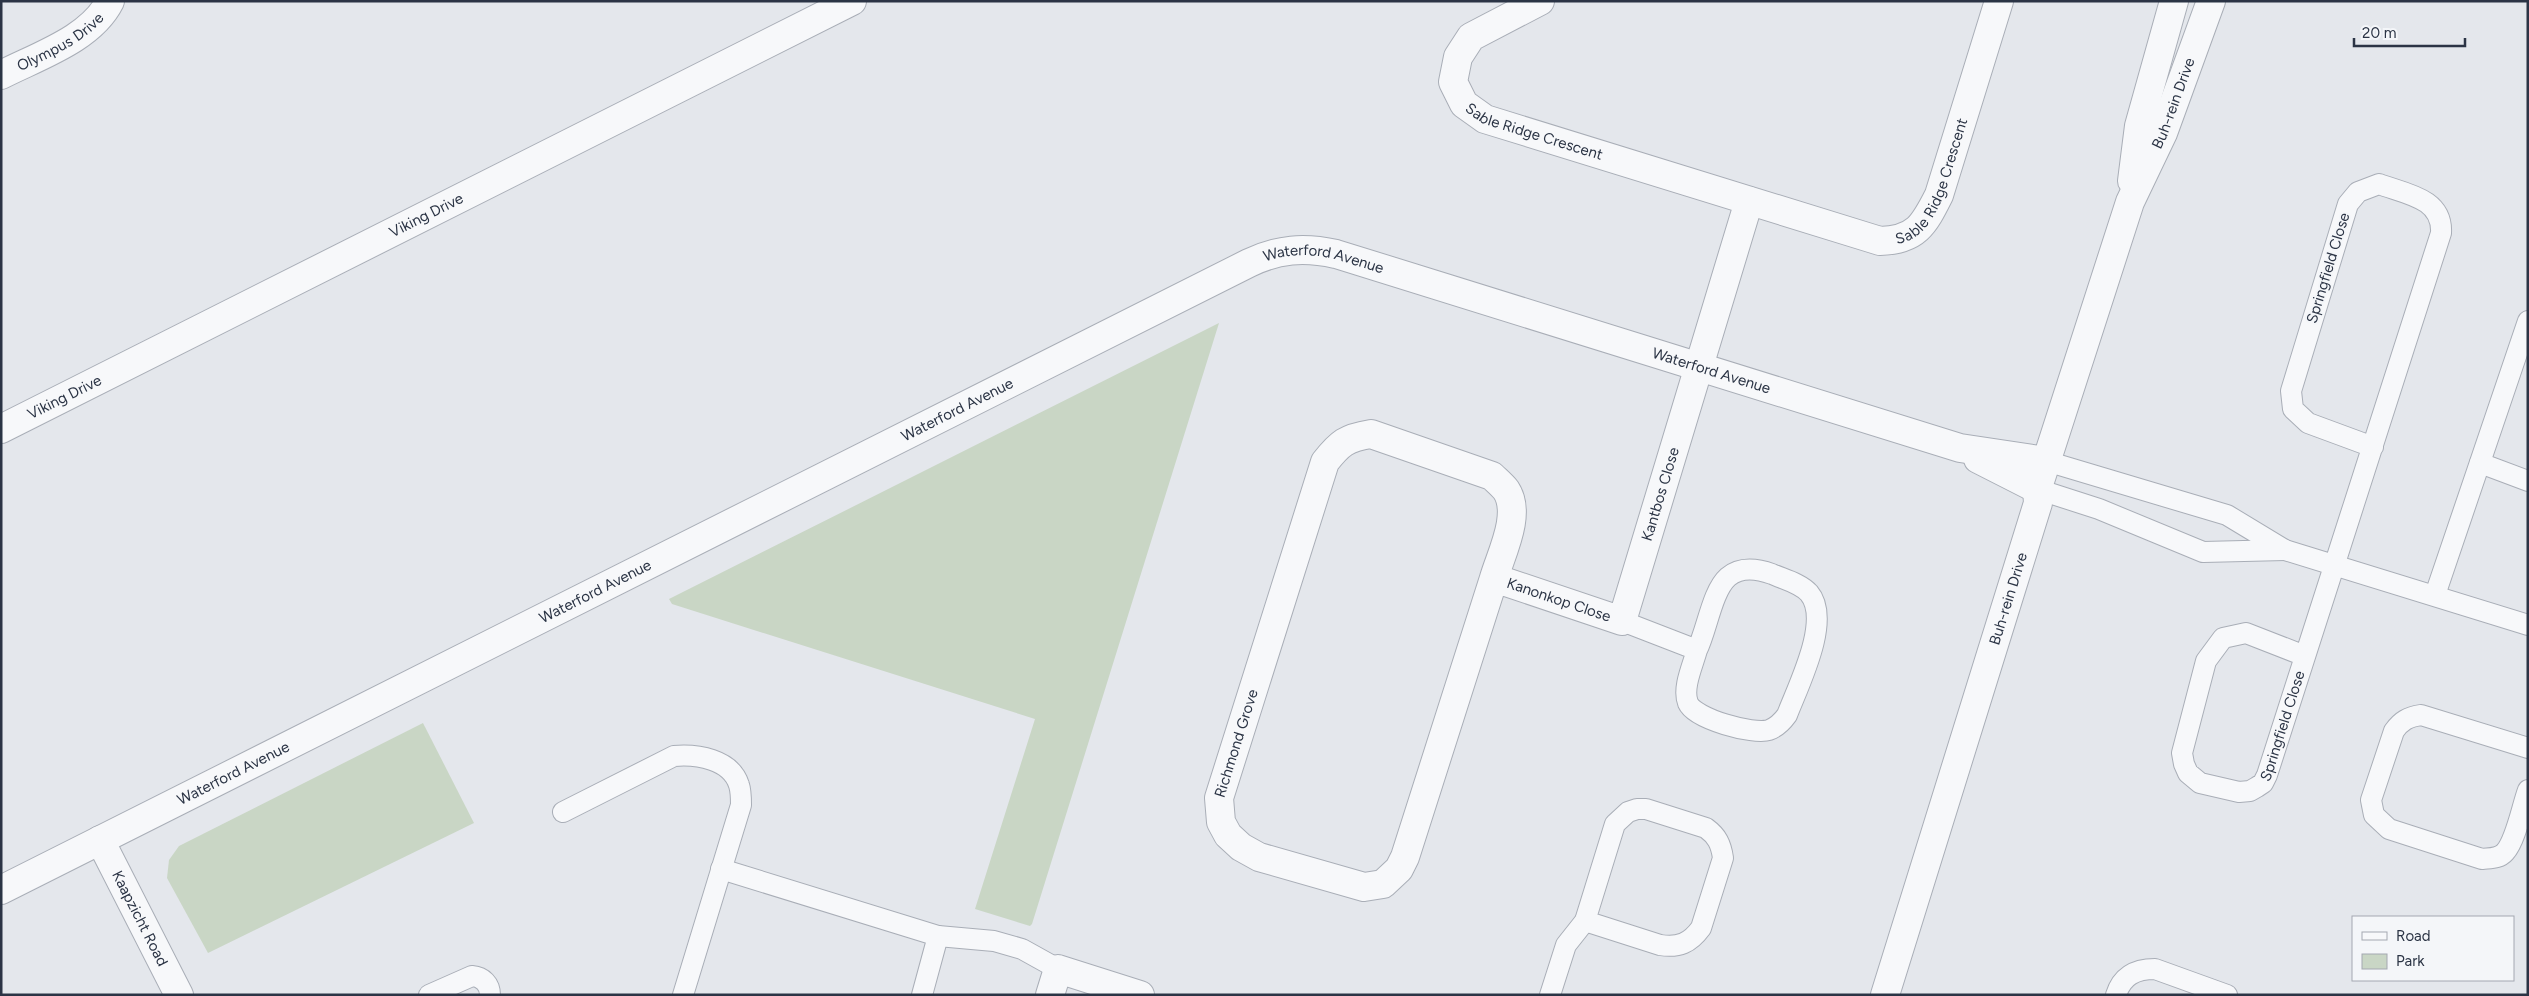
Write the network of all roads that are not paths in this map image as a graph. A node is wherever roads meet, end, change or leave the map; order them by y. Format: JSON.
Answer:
{"nodes":[{"id":1,"x":110,"y":1,"type":"edge"},
{"id":2,"x":852,"y":1,"type":"edge"},
{"id":3,"x":1540,"y":1,"type":"edge"},
{"id":4,"x":1999,"y":1,"type":"edge"},
{"id":5,"x":2174,"y":1,"type":"edge"},
{"id":6,"x":2211,"y":1,"type":"edge"},
{"id":7,"x":1,"y":74,"type":"edge"},
{"id":8,"x":1749,"y":201,"type":"junction"},
{"id":9,"x":2130,"y":202,"type":"junction"},
{"id":10,"x":2528,"y":321,"type":"edge"},
{"id":11,"x":1698,"y":367,"type":"junction"},
{"id":12,"x":1,"y":429,"type":"edge"},
{"id":13,"x":2373,"y":446,"type":"junction"},
{"id":14,"x":1960,"y":448,"type":"junction"},
{"id":15,"x":2046,"y":461,"type":"junction"},
{"id":16,"x":2480,"y":463,"type":"junction"},
{"id":17,"x":2528,"y":481,"type":"edge"},
{"id":18,"x":2037,"y":489,"type":"junction"},
{"id":19,"x":1511,"y":521,"type":"joint"},
{"id":20,"x":2285,"y":550,"type":"junction"},
{"id":21,"x":2333,"y":565,"type":"junction"},
{"id":22,"x":1494,"y":578,"type":"junction"},
{"id":23,"x":2435,"y":595,"type":"junction"},
{"id":24,"x":1622,"y":621,"type":"junction"},
{"id":25,"x":2528,"y":625,"type":"edge"},
{"id":26,"x":1697,"y":650,"type":"junction"},
{"id":27,"x":2304,"y":656,"type":"junction"},
{"id":28,"x":2528,"y":748,"type":"edge"},
{"id":29,"x":2528,"y":790,"type":"edge"},
{"id":30,"x":563,"y":812,"type":"dead end"},
{"id":31,"x":100,"y":840,"type":"junction"},
{"id":32,"x":721,"y":869,"type":"junction"},
{"id":33,"x":1,"y":890,"type":"edge"},
{"id":34,"x":1585,"y":920,"type":"junction"},
{"id":35,"x":938,"y":936,"type":"junction"},
{"id":36,"x":1058,"y":969,"type":"junction"},
{"id":37,"x":179,"y":995,"type":"edge"},
{"id":38,"x":429,"y":995,"type":"edge"},
{"id":39,"x":490,"y":995,"type":"edge"},
{"id":40,"x":683,"y":995,"type":"edge"},
{"id":41,"x":922,"y":995,"type":"edge"},
{"id":42,"x":1050,"y":995,"type":"edge"},
{"id":43,"x":1140,"y":995,"type":"edge"},
{"id":44,"x":1550,"y":995,"type":"edge"},
{"id":45,"x":1885,"y":995,"type":"edge"},
{"id":46,"x":2116,"y":995,"type":"edge"},
{"id":47,"x":2227,"y":995,"type":"edge"}],
"edges":[{"from":1,"to":7,"type":"street","name":"Olympus Drive"},
{"from":2,"to":12,"type":"street","name":"Viking Drive"},
{"from":3,"to":8,"type":"street","name":"Sable Ridge Crescent"},
{"from":4,"to":8,"type":"street","name":"Sable Ridge Crescent"},
{"from":5,"to":9,"type":"street","name":"Buh-rein Drive"},
{"from":6,"to":9,"type":"street","name":"Buh-rein Drive"},
{"from":8,"to":11,"type":"street"},
{"from":9,"to":15,"type":"street","name":"Buh-rein Drive"},
{"from":10,"to":16,"type":"lane"},
{"from":11,"to":14,"type":"street","name":"Waterford Avenue"},
{"from":11,"to":24,"type":"street","name":"Kantbos Close"},
{"from":11,"to":31,"type":"street","name":"Waterford Avenue"},
{"from":13,"to":13,"type":"lane","name":"Springfield Close"},
{"from":13,"to":21,"type":"lane","name":"Springfield Close"},
{"from":14,"to":15,"type":"street","name":"Waterford Avenue"},
{"from":14,"to":18,"type":"street","name":"Waterford Avenue"},
{"from":15,"to":18,"type":"street","name":"Buh-rein Drive"},
{"from":15,"to":20,"type":"lane"},
{"from":16,"to":17,"type":"lane"},
{"from":16,"to":23,"type":"lane"},
{"from":18,"to":20,"type":"lane"},
{"from":18,"to":45,"type":"street","name":"Buh-rein Drive"},
{"from":19,"to":22,"type":"street","name":"Kanonkop Close"},
{"from":19,"to":22,"type":"street","name":"Richmond Grove"},
{"from":20,"to":21,"type":"lane"},
{"from":21,"to":23,"type":"lane"},
{"from":21,"to":27,"type":"lane","name":"Springfield Close"},
{"from":22,"to":24,"type":"street","name":"Kanonkop Close"},
{"from":23,"to":25,"type":"lane"},
{"from":24,"to":26,"type":"lane"},
{"from":26,"to":26,"type":"lane"},
{"from":27,"to":27,"type":"lane","name":"Springfield Close"},
{"from":28,"to":29,"type":"lane"},
{"from":30,"to":32,"type":"lane"},
{"from":31,"to":33,"type":"street","name":"Waterford Avenue"},
{"from":31,"to":37,"type":"street","name":"Kaapzicht Road"},
{"from":32,"to":35,"type":"lane"},
{"from":32,"to":40,"type":"lane"},
{"from":34,"to":34,"type":"lane"},
{"from":34,"to":44,"type":"lane"},
{"from":35,"to":36,"type":"lane"},
{"from":35,"to":41,"type":"lane"},
{"from":36,"to":42,"type":"street"},
{"from":36,"to":43,"type":"street"},
{"from":38,"to":39,"type":"lane"},
{"from":46,"to":47,"type":"lane"}]}
